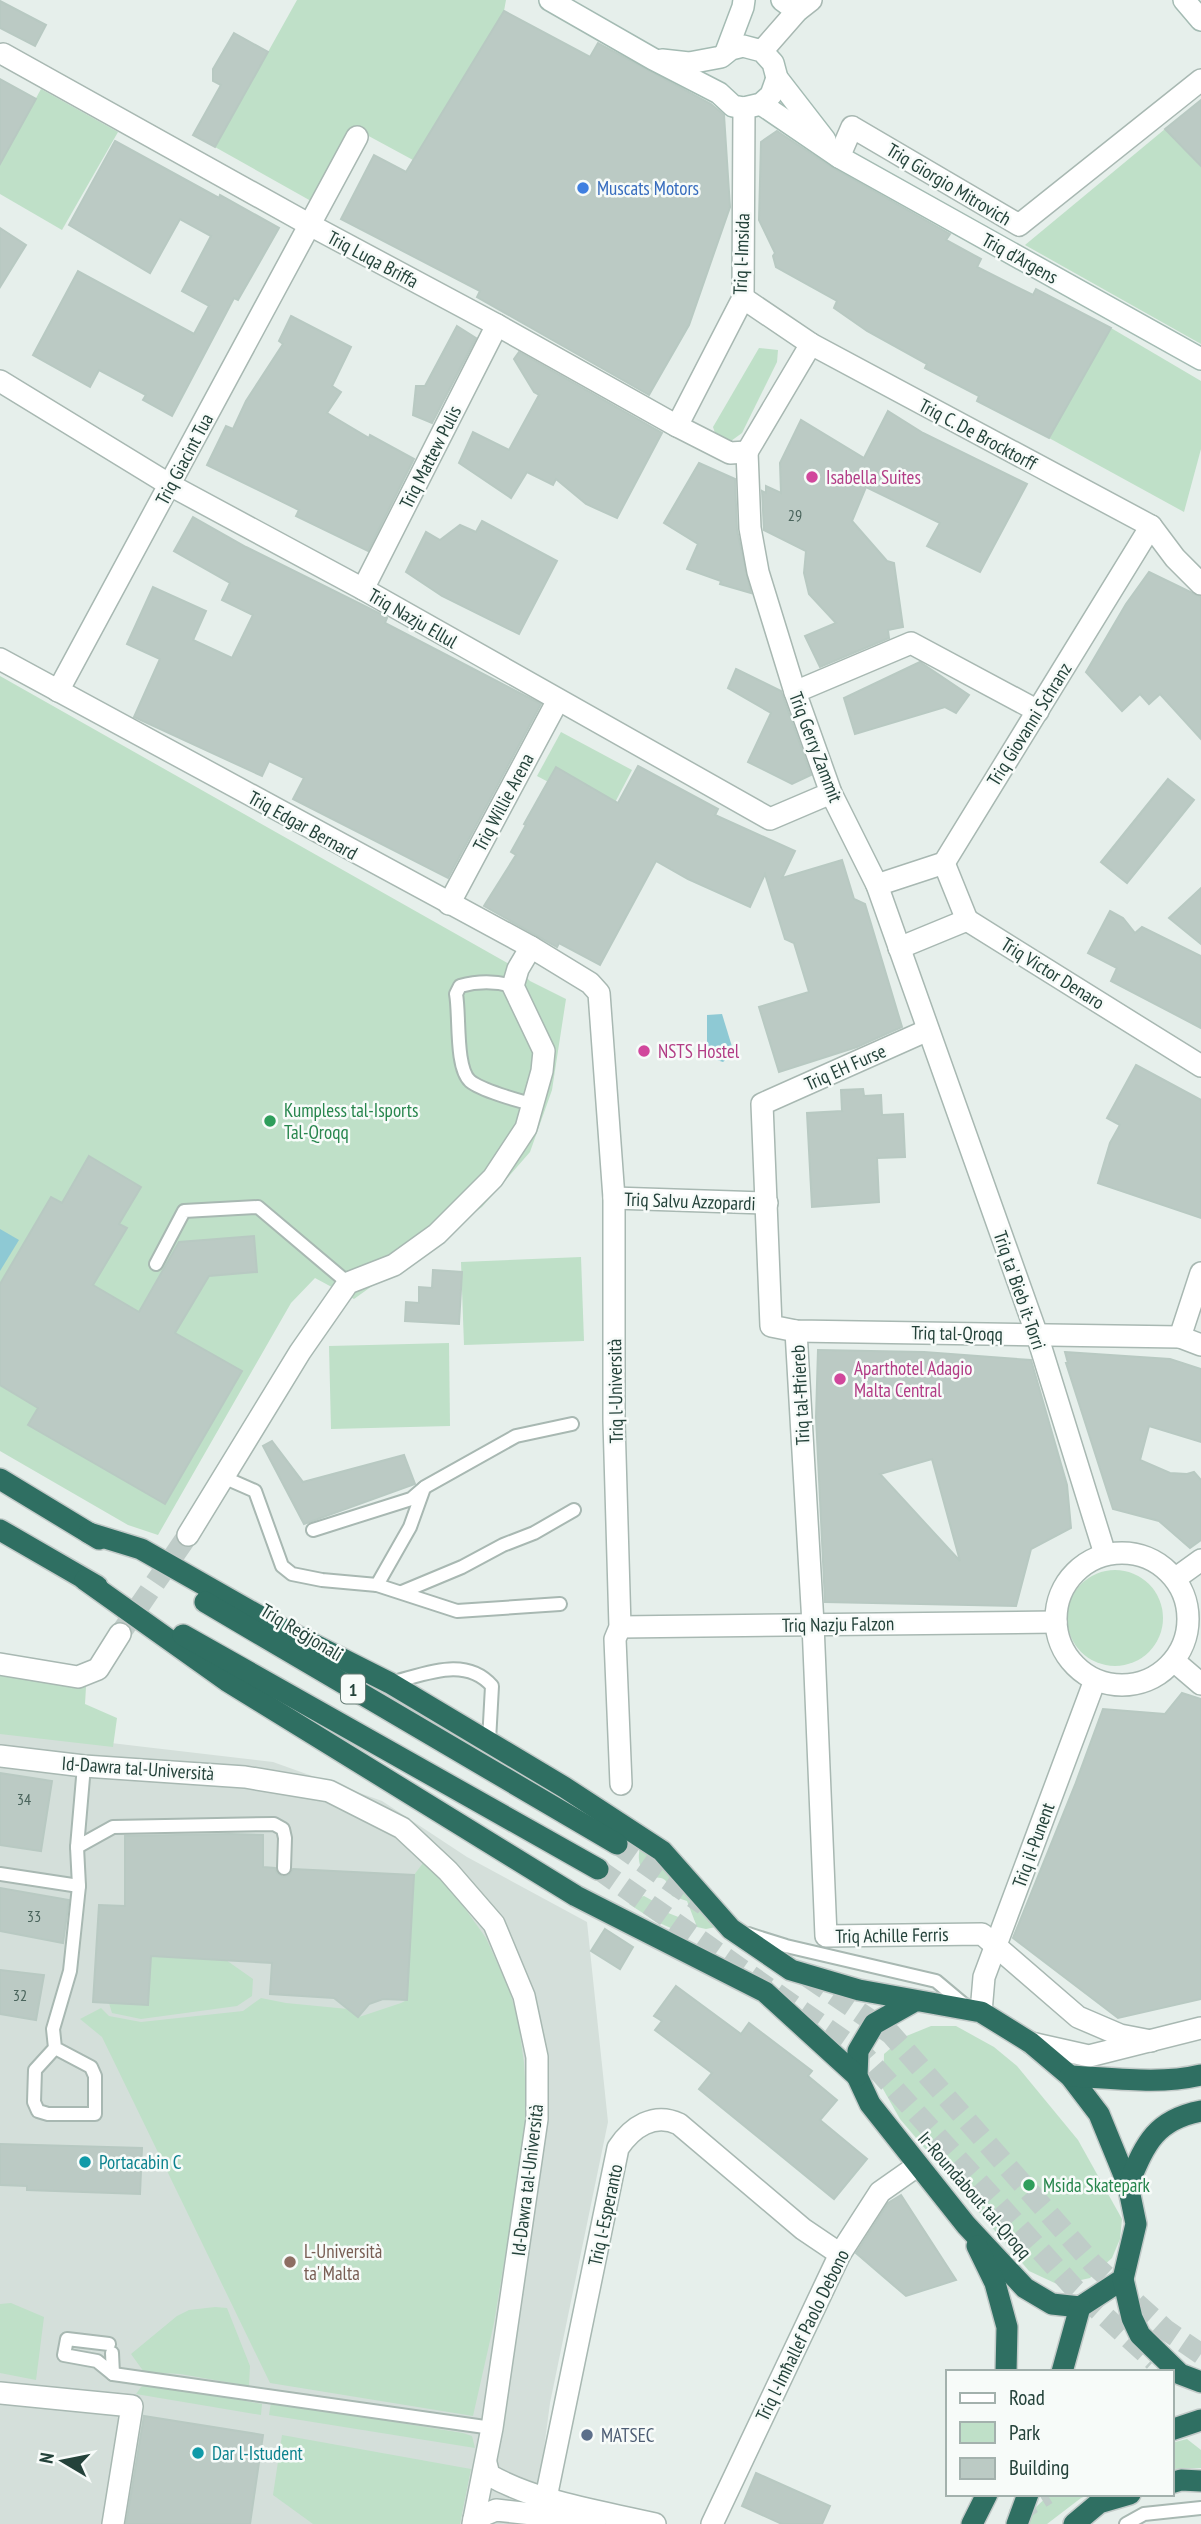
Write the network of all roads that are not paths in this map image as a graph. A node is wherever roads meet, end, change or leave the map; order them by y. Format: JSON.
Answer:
{"nodes":[{"id":1,"x":550,"y":0,"type":"edge"},
{"id":2,"x":744,"y":0,"type":"edge"},
{"id":3,"x":1184,"y":0,"type":"edge"},
{"id":4,"x":797,"y":4,"type":"edge"},
{"id":5,"x":1201,"y":20,"type":"edge"},
{"id":6,"x":762,"y":51,"type":"junction"},
{"id":7,"x":3,"y":54,"type":"dead end"},
{"id":8,"x":724,"y":55,"type":"junction"},
{"id":9,"x":653,"y":59,"type":"junction"},
{"id":10,"x":777,"y":78,"type":"junction"},
{"id":11,"x":1201,"y":80,"type":"edge"},
{"id":12,"x":719,"y":93,"type":"junction"},
{"id":13,"x":752,"y":106,"type":"junction"},
{"id":14,"x":357,"y":138,"type":"dead end"},
{"id":15,"x":839,"y":157,"type":"junction"},
{"id":16,"x":310,"y":225,"type":"junction"},
{"id":17,"x":743,"y":298,"type":"junction"},
{"id":18,"x":497,"y":325,"type":"junction"},
{"id":19,"x":811,"y":344,"type":"junction"},
{"id":20,"x":1201,"y":359,"type":"edge"},
{"id":21,"x":0,"y":381,"type":"edge"},
{"id":22,"x":677,"y":426,"type":"junction"},
{"id":23,"x":747,"y":452,"type":"junction"},
{"id":24,"x":170,"y":485,"type":"junction"},
{"id":25,"x":1151,"y":526,"type":"junction"},
{"id":26,"x":1201,"y":584,"type":"edge"},
{"id":27,"x":363,"y":589,"type":"junction"},
{"id":28,"x":0,"y":659,"type":"edge"},
{"id":29,"x":58,"y":691,"type":"junction"},
{"id":30,"x":795,"y":692,"type":"junction"},
{"id":31,"x":558,"y":700,"type":"junction"},
{"id":32,"x":1038,"y":711,"type":"junction"},
{"id":33,"x":831,"y":793,"type":"junction"},
{"id":34,"x":944,"y":863,"type":"junction"},
{"id":35,"x":877,"y":885,"type":"junction"},
{"id":36,"x":449,"y":904,"type":"junction"},
{"id":37,"x":967,"y":920,"type":"junction"},
{"id":38,"x":531,"y":947,"type":"junction"},
{"id":39,"x":899,"y":948,"type":"junction"},
{"id":40,"x":513,"y":986,"type":"junction"},
{"id":41,"x":600,"y":997,"type":"joint"},
{"id":42,"x":929,"y":1030,"type":"junction"},
{"id":43,"x":1201,"y":1066,"type":"edge"},
{"id":44,"x":533,"y":1104,"type":"junction"},
{"id":45,"x":762,"y":1104,"type":"joint"},
{"id":46,"x":614,"y":1198,"type":"junction"},
{"id":47,"x":767,"y":1203,"type":"junction"},
{"id":48,"x":156,"y":1264,"type":"dead end"},
{"id":49,"x":1201,"y":1273,"type":"edge"},
{"id":50,"x":348,"y":1283,"type":"junction"},
{"id":51,"x":796,"y":1331,"type":"junction"},
{"id":52,"x":1037,"y":1335,"type":"junction"},
{"id":53,"x":1180,"y":1337,"type":"junction"},
{"id":54,"x":1201,"y":1345,"type":"edge"},
{"id":55,"x":572,"y":1424,"type":"dead end"},
{"id":56,"x":223,"y":1477,"type":"junction"},
{"id":57,"x":0,"y":1479,"type":"edge"},
{"id":58,"x":425,"y":1487,"type":"junction"},
{"id":59,"x":573,"y":1510,"type":"dead end"},
{"id":60,"x":0,"y":1530,"type":"edge"},
{"id":61,"x":313,"y":1530,"type":"dead end"},
{"id":62,"x":89,"y":1533,"type":"junction"},
{"id":63,"x":188,"y":1535,"type":"tunnel mouth"},
{"id":64,"x":1105,"y":1553,"type":"junction"},
{"id":65,"x":1201,"y":1560,"type":"edge"},
{"id":66,"x":1176,"y":1578,"type":"junction"},
{"id":67,"x":85,"y":1580,"type":"junction"},
{"id":68,"x":377,"y":1585,"type":"junction"},
{"id":69,"x":402,"y":1592,"type":"junction"},
{"id":70,"x":561,"y":1604,"type":"dead end"},
{"id":71,"x":1056,"y":1622,"type":"junction"},
{"id":72,"x":813,"y":1623,"type":"junction"},
{"id":73,"x":620,"y":1627,"type":"junction"},
{"id":74,"x":120,"y":1634,"type":"tunnel mouth"},
{"id":75,"x":1174,"y":1661,"type":"junction"},
{"id":76,"x":0,"y":1664,"type":"edge"},
{"id":77,"x":1095,"y":1679,"type":"junction"},
{"id":78,"x":390,"y":1683,"type":"junction"},
{"id":79,"x":1201,"y":1684,"type":"edge"},
{"id":80,"x":489,"y":1741,"type":"junction"},
{"id":81,"x":0,"y":1755,"type":"edge"},
{"id":82,"x":84,"y":1766,"type":"junction"},
{"id":83,"x":621,"y":1784,"type":"dead end"},
{"id":84,"x":617,"y":1844,"type":"tunnel mouth"},
{"id":85,"x":77,"y":1847,"type":"junction"},
{"id":86,"x":284,"y":1868,"type":"dead end"},
{"id":87,"x":598,"y":1869,"type":"tunnel mouth"},
{"id":88,"x":0,"y":1874,"type":"edge"},
{"id":89,"x":79,"y":1886,"type":"junction"},
{"id":90,"x":731,"y":1929,"type":"junction"},
{"id":91,"x":995,"y":1947,"type":"junction"},
{"id":92,"x":913,"y":2001,"type":"junction"},
{"id":93,"x":976,"y":2011,"type":"junction"},
{"id":94,"x":1201,"y":2028,"type":"edge"},
{"id":95,"x":1151,"y":2041,"type":"junction"},
{"id":96,"x":1031,"y":2043,"type":"junction"},
{"id":97,"x":54,"y":2048,"type":"junction"},
{"id":98,"x":1201,"y":2075,"type":"edge"},
{"id":99,"x":857,"y":2076,"type":"junction"},
{"id":100,"x":1070,"y":2076,"type":"junction"},
{"id":101,"x":1201,"y":2111,"type":"edge"},
{"id":102,"x":917,"y":2166,"type":"junction"},
{"id":103,"x":1128,"y":2185,"type":"junction"},
{"id":104,"x":966,"y":2225,"type":"junction"},
{"id":105,"x":840,"y":2254,"type":"junction"},
{"id":106,"x":1123,"y":2279,"type":"junction"},
{"id":107,"x":1080,"y":2307,"type":"junction"},
{"id":108,"x":1006,"y":2370,"type":"edge"},
{"id":109,"x":1063,"y":2370,"type":"edge"},
{"id":110,"x":113,"y":2374,"type":"junction"},
{"id":111,"x":1201,"y":2382,"type":"edge"},
{"id":112,"x":0,"y":2393,"type":"edge"},
{"id":113,"x":1201,"y":2420,"type":"edge"},
{"id":114,"x":492,"y":2428,"type":"junction"},
{"id":115,"x":1173,"y":2429,"type":"edge"},
{"id":116,"x":486,"y":2463,"type":"junction"},
{"id":117,"x":1201,"y":2481,"type":"edge"},
{"id":118,"x":1173,"y":2482,"type":"edge"},
{"id":119,"x":985,"y":2496,"type":"edge"},
{"id":120,"x":1027,"y":2496,"type":"edge"},
{"id":121,"x":1123,"y":2496,"type":"edge"},
{"id":122,"x":546,"y":2507,"type":"junction"},
{"id":123,"x":1201,"y":2508,"type":"edge"},
{"id":124,"x":474,"y":2522,"type":"edge"},
{"id":125,"x":113,"y":2524,"type":"edge"},
{"id":126,"x":618,"y":2524,"type":"edge"},
{"id":127,"x":655,"y":2524,"type":"edge"},
{"id":128,"x":712,"y":2524,"type":"edge"},
{"id":129,"x":972,"y":2524,"type":"edge"},
{"id":130,"x":1017,"y":2524,"type":"edge"},
{"id":131,"x":1074,"y":2524,"type":"edge"},
{"id":132,"x":1126,"y":2524,"type":"edge"}],
"edges":[{"from":1,"to":9,"type":"street","name":"Triq d'Argens"},
{"from":2,"to":8,"type":"street"},
{"from":3,"to":5,"type":"street"},
{"from":4,"to":6,"type":"street"},
{"from":6,"to":8,"type":"street","name":"Triq d'Argens"},
{"from":6,"to":10,"type":"street","name":"Triq d'Argens"},
{"from":7,"to":16,"type":"street","name":"Triq Luqa Briffa"},
{"from":8,"to":9,"type":"street","name":"Triq d'Argens"},
{"from":8,"to":12,"type":"street"},
{"from":9,"to":12,"type":"street","name":"Triq d'Argens"},
{"from":10,"to":13,"type":"street"},
{"from":10,"to":15,"type":"street","name":"Triq d'Argens"},
{"from":11,"to":15,"type":"street","name":"Triq Giorgio Mitrovich"},
{"from":12,"to":13,"type":"street","name":"Triq d'Argens"},
{"from":13,"to":15,"type":"street","name":"Triq d'Argens"},
{"from":13,"to":17,"type":"street","name":"Triq l-Imsida"},
{"from":14,"to":16,"type":"street","name":"Triq Giacint Tua"},
{"from":15,"to":20,"type":"street","name":"Triq d'Argens"},
{"from":16,"to":18,"type":"street","name":"Triq Luqa Briffa"},
{"from":16,"to":24,"type":"street","name":"Triq Giacint Tua"},
{"from":17,"to":19,"type":"street","name":"Triq C. De Brocktorff"},
{"from":17,"to":22,"type":"street","name":"Triq l-Imsida"},
{"from":18,"to":22,"type":"street","name":"Triq Luqa Briffa"},
{"from":18,"to":27,"type":"street","name":"Triq Mattew Pulis"},
{"from":19,"to":23,"type":"street"},
{"from":19,"to":25,"type":"street","name":"Triq C. De Brocktorff"},
{"from":21,"to":24,"type":"street","name":"Triq Nazju Ellul"},
{"from":22,"to":23,"type":"street","name":"Triq Luqa Briffa"},
{"from":23,"to":30,"type":"street","name":"Triq Gerry Zammit"},
{"from":24,"to":27,"type":"street","name":"Triq Nazju Ellul"},
{"from":24,"to":29,"type":"street","name":"Triq Giacint Tua"},
{"from":25,"to":26,"type":"street","name":"Triq C. De Brocktorff"},
{"from":25,"to":32,"type":"street","name":"Triq Giovanni Schranz"},
{"from":27,"to":31,"type":"street","name":"Triq Nazju Ellul"},
{"from":28,"to":29,"type":"street","name":"Triq Edgar Bernard"},
{"from":29,"to":36,"type":"street","name":"Triq Edgar Bernard"},
{"from":30,"to":32,"type":"street"},
{"from":30,"to":33,"type":"street","name":"Triq Gerry Zammit"},
{"from":31,"to":33,"type":"street","name":"Triq Nazju Ellul"},
{"from":31,"to":36,"type":"street","name":"Triq Willie Arena"},
{"from":32,"to":34,"type":"street","name":"Triq Giovanni Schranz"},
{"from":33,"to":35,"type":"street","name":"Triq Gerry Zammit"},
{"from":34,"to":35,"type":"street"},
{"from":34,"to":37,"type":"street"},
{"from":35,"to":39,"type":"street","name":"Triq Gerry Zammit"},
{"from":36,"to":38,"type":"street","name":"Triq Edgar Bernard"},
{"from":37,"to":39,"type":"street"},
{"from":37,"to":43,"type":"street","name":"Triq Victor Denaro"},
{"from":38,"to":40,"type":"street"},
{"from":38,"to":41,"type":"street","name":"Triq Edgar Bernard"},
{"from":39,"to":42,"type":"street","name":"Triq Gerry Zammit"},
{"from":40,"to":44,"type":"street"},
{"from":40,"to":44,"type":"lane"},
{"from":41,"to":46,"type":"street","name":"Triq l-Università"},
{"from":42,"to":45,"type":"street","name":"Triq EH Furse"},
{"from":42,"to":52,"type":"street","name":"Triq ta' Bieb it-Torri"},
{"from":44,"to":50,"type":"street"},
{"from":45,"to":47,"type":"street","name":"Triq tal-Ħriereb"},
{"from":46,"to":47,"type":"street","name":"Triq Salvu Azzopardi"},
{"from":46,"to":73,"type":"street","name":"Triq l-Università"},
{"from":47,"to":51,"type":"street","name":"Triq tal-Ħriereb"},
{"from":48,"to":50,"type":"lane"},
{"from":49,"to":53,"type":"street"},
{"from":50,"to":56,"type":"street"},
{"from":51,"to":52,"type":"street","name":"Triq tal-Qroqq"},
{"from":51,"to":72,"type":"street","name":"Triq tal-Ħriereb"},
{"from":52,"to":53,"type":"street","name":"Triq tal-Qroqq"},
{"from":52,"to":64,"type":"street","name":"Triq ta' Bieb it-Torri"},
{"from":53,"to":54,"type":"street","name":"Triq tal-Qroqq"},
{"from":55,"to":58,"type":"lane"},
{"from":56,"to":63,"type":"street"},
{"from":56,"to":68,"type":"lane"},
{"from":57,"to":62,"type":"highway","name":"Triq Reġjonali","number":"1"},
{"from":58,"to":61,"type":"lane"},
{"from":58,"to":68,"type":"lane"},
{"from":59,"to":69,"type":"lane"},
{"from":60,"to":67,"type":"highway","number":"1"},
{"from":62,"to":78,"type":"highway"},
{"from":62,"to":84,"type":"highway","name":"Triq Reġjonali","number":"1"},
{"from":64,"to":66,"type":"street"},
{"from":64,"to":71,"type":"street"},
{"from":65,"to":66,"type":"street"},
{"from":66,"to":75,"type":"street"},
{"from":67,"to":87,"type":"highway","number":"1"},
{"from":67,"to":99,"type":"highway"},
{"from":68,"to":69,"type":"lane"},
{"from":69,"to":70,"type":"lane"},
{"from":71,"to":72,"type":"street","name":"Triq Nazju Falzon"},
{"from":71,"to":77,"type":"street"},
{"from":72,"to":73,"type":"street","name":"Triq Nazju Falzon"},
{"from":72,"to":91,"type":"street","name":"Triq Achille Ferris"},
{"from":73,"to":83,"type":"street","name":"Triq l-Università"},
{"from":74,"to":76,"type":"street"},
{"from":75,"to":77,"type":"street"},
{"from":75,"to":79,"type":"street"},
{"from":77,"to":91,"type":"street","name":"Triq il-Punent"},
{"from":78,"to":80,"type":"highway"},
{"from":78,"to":80,"type":"lane"},
{"from":80,"to":90,"type":"highway"},
{"from":81,"to":82,"type":"street","name":"Id-Dawra tal-Università"},
{"from":82,"to":85,"type":"lane"},
{"from":82,"to":114,"type":"street","name":"Id-Dawra tal-Università"},
{"from":85,"to":86,"type":"lane"},
{"from":85,"to":89,"type":"lane"},
{"from":88,"to":89,"type":"lane"},
{"from":89,"to":97,"type":"lane"},
{"from":90,"to":92,"type":"highway"},
{"from":90,"to":93,"type":"lane"},
{"from":91,"to":93,"type":"street","name":"Triq il-Punent"},
{"from":91,"to":95,"type":"street","name":"Triq Achille Ferris"},
{"from":92,"to":93,"type":"highway"},
{"from":92,"to":99,"type":"highway"},
{"from":93,"to":96,"type":"highway"},
{"from":94,"to":95,"type":"street","name":"Triq Achille Ferris"},
{"from":95,"to":96,"type":"street","name":"Triq Achille Ferris"},
{"from":96,"to":100,"type":"highway"},
{"from":97,"to":97,"type":"lane"},
{"from":98,"to":100,"type":"highway"},
{"from":99,"to":102,"type":"highway","name":"Ir-Roundabout tal-Qroqq"},
{"from":100,"to":103,"type":"highway"},
{"from":101,"to":103,"type":"highway"},
{"from":102,"to":104,"type":"highway","name":"Ir-Roundabout tal-Qroqq"},
{"from":102,"to":105,"type":"street","name":"Triq l-Imħallef Paolo Debono"},
{"from":103,"to":106,"type":"highway"},
{"from":104,"to":107,"type":"highway","name":"Ir-Roundabout tal-Qroqq"},
{"from":104,"to":108,"type":"highway"},
{"from":105,"to":122,"type":"street","name":"Triq l-Esperanto"},
{"from":105,"to":128,"type":"street","name":"Triq l-Imħallef Paolo Debono"},
{"from":106,"to":107,"type":"highway"},
{"from":106,"to":111,"type":"highway"},
{"from":107,"to":109,"type":"highway"},
{"from":110,"to":110,"type":"lane"},
{"from":110,"to":114,"type":"lane"},
{"from":112,"to":125,"type":"street"},
{"from":113,"to":115,"type":"highway"},
{"from":114,"to":116,"type":"street","name":"Id-Dawra tal-Università"},
{"from":116,"to":122,"type":"street"},
{"from":116,"to":124,"type":"street","name":"Id-Dawra tal-Università"},
{"from":117,"to":118,"type":"highway"},
{"from":119,"to":129,"type":"highway"},
{"from":120,"to":130,"type":"highway"},
{"from":121,"to":131,"type":"highway"},
{"from":122,"to":124,"type":"street"},
{"from":122,"to":126,"type":"street"},
{"from":122,"to":127,"type":"street"},
{"from":123,"to":132,"type":"lane"}]}
